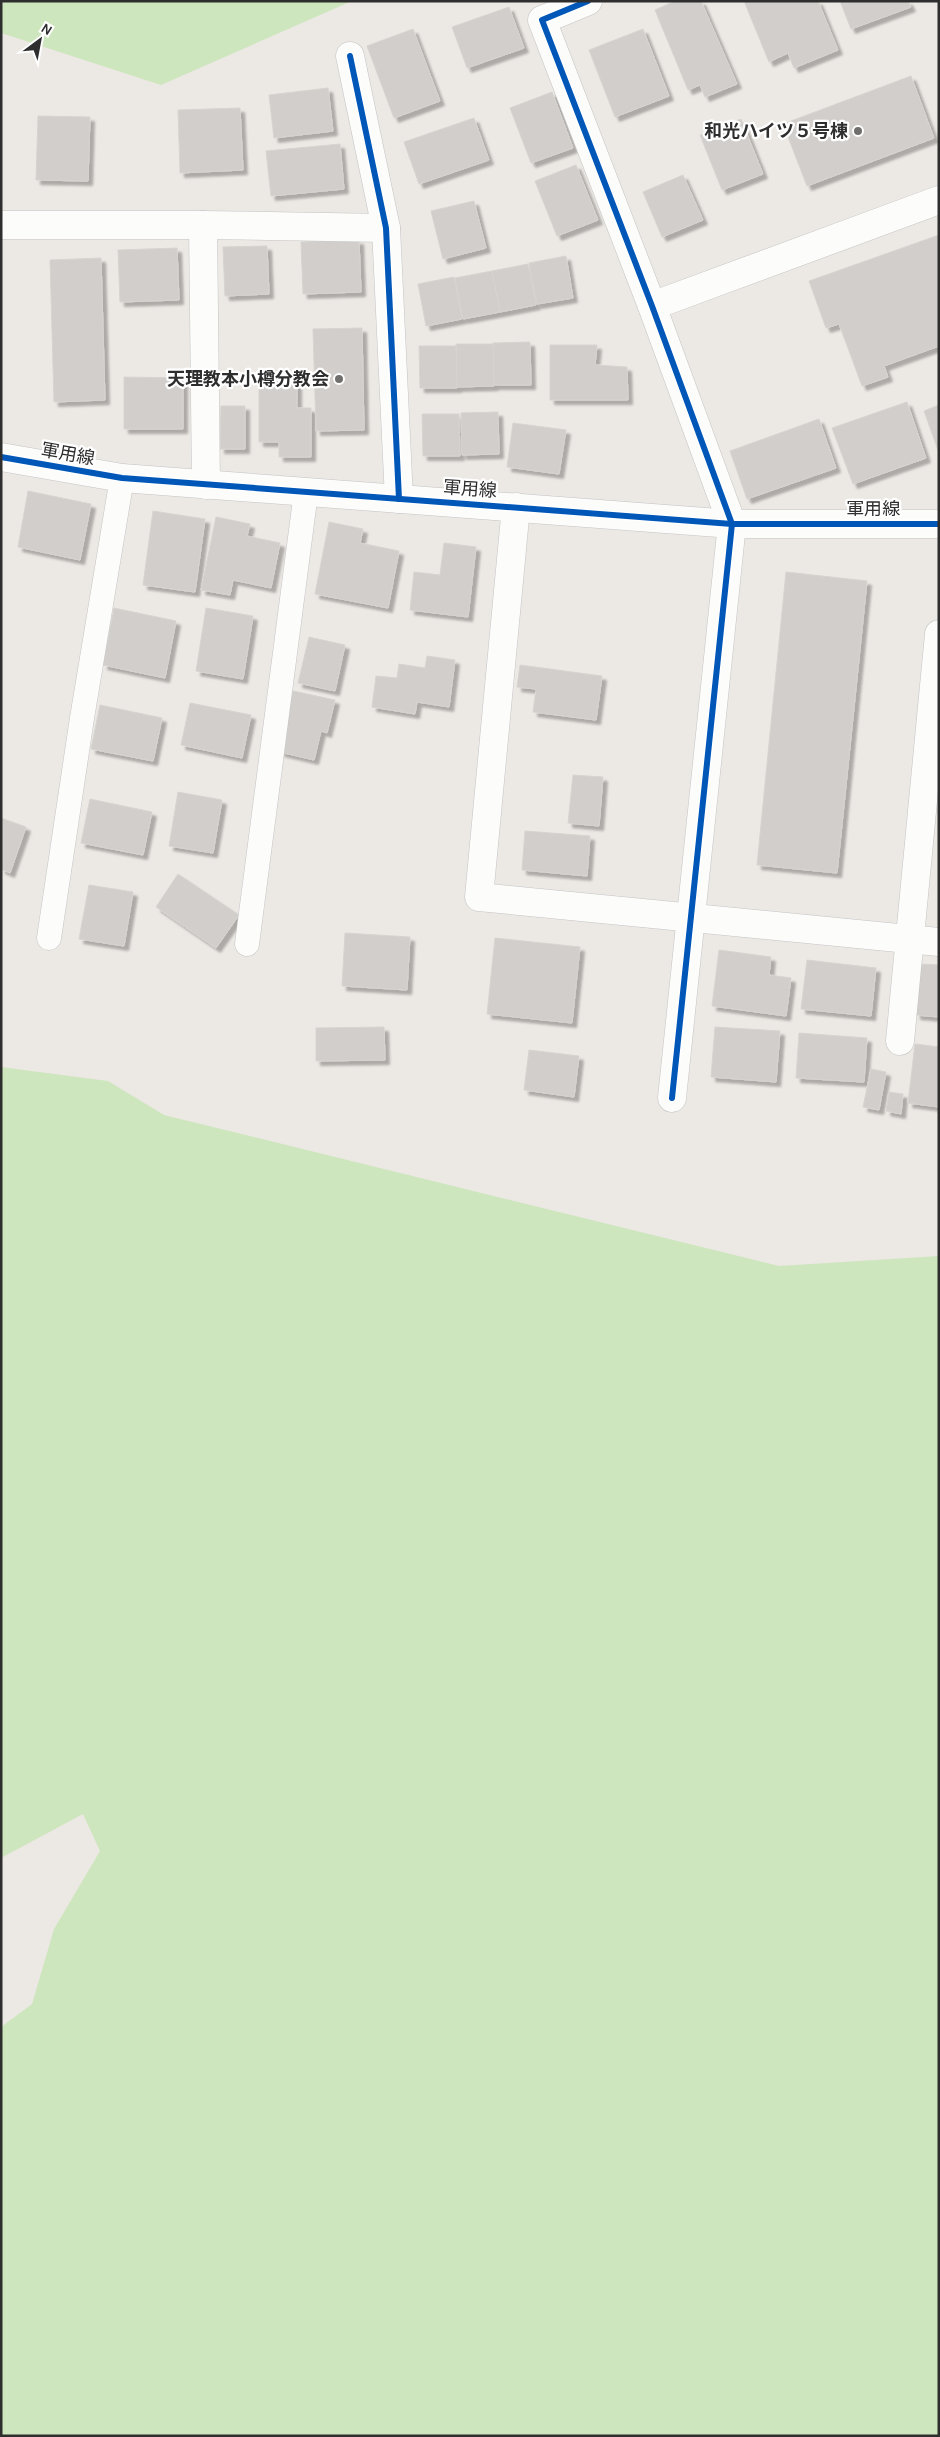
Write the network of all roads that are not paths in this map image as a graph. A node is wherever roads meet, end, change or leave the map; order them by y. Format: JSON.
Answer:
{"nodes":[{"id":1,"x":588,"y":1,"type":"edge"},
{"id":2,"x":350,"y":56,"type":"dead end"},
{"id":3,"x":939,"y":200,"type":"edge"},
{"id":4,"x":1,"y":225,"type":"edge"},
{"id":5,"x":203,"y":225,"type":"junction"},
{"id":6,"x":386,"y":228,"type":"junction"},
{"id":7,"x":652,"y":306,"type":"junction"},
{"id":8,"x":1,"y":457,"type":"edge"},
{"id":9,"x":122,"y":478,"type":"junction"},
{"id":10,"x":206,"y":485,"type":"junction"},
{"id":11,"x":306,"y":492,"type":"junction"},
{"id":12,"x":399,"y":499,"type":"junction"},
{"id":13,"x":516,"y":507,"type":"junction"},
{"id":14,"x":732,"y":524,"type":"junction"},
{"id":15,"x":939,"y":524,"type":"edge"},
{"id":16,"x":939,"y":634,"type":"edge"},
{"id":17,"x":691,"y":918,"type":"junction"},
{"id":18,"x":49,"y":938,"type":"dead end"},
{"id":19,"x":910,"y":939,"type":"junction"},
{"id":20,"x":939,"y":942,"type":"edge"},
{"id":21,"x":247,"y":944,"type":"dead end"},
{"id":22,"x":900,"y":1040,"type":"dead end"},
{"id":23,"x":672,"y":1098,"type":"dead end"}],
"edges":[{"from":1,"to":7,"type":"street"},
{"from":2,"to":6,"type":"street"},
{"from":3,"to":7,"type":"street"},
{"from":4,"to":5,"type":"street"},
{"from":5,"to":6,"type":"street"},
{"from":5,"to":10,"type":"street"},
{"from":6,"to":12,"type":"street"},
{"from":7,"to":14,"type":"street"},
{"from":8,"to":9,"type":"street","name":"軍用線"},
{"from":9,"to":10,"type":"street","name":"軍用線"},
{"from":9,"to":18,"type":"lane"},
{"from":10,"to":11,"type":"street","name":"軍用線"},
{"from":11,"to":12,"type":"street","name":"軍用線"},
{"from":11,"to":21,"type":"lane"},
{"from":12,"to":13,"type":"street","name":"軍用線"},
{"from":13,"to":14,"type":"street","name":"軍用線"},
{"from":13,"to":17,"type":"street"},
{"from":14,"to":15,"type":"street","name":"軍用線"},
{"from":14,"to":17,"type":"street"},
{"from":16,"to":19,"type":"street"},
{"from":17,"to":19,"type":"street"},
{"from":17,"to":23,"type":"street"},
{"from":19,"to":20,"type":"street"},
{"from":19,"to":22,"type":"street"}]}
